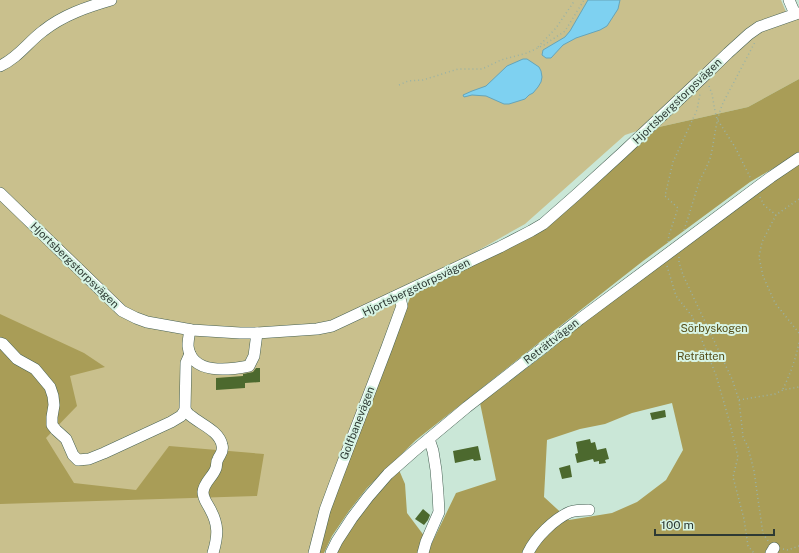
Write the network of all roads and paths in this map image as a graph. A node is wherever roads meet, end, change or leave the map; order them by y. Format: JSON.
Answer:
{"nodes":[{"id":1,"x":111,"y":0,"type":"edge"},
{"id":2,"x":575,"y":0,"type":"edge"},
{"id":3,"x":584,"y":0,"type":"edge"},
{"id":4,"x":789,"y":0,"type":"edge"},
{"id":5,"x":797,"y":14,"type":"edge"},
{"id":6,"x":757,"y":38,"type":"dead end"},
{"id":7,"x":536,"y":48,"type":"junction"},
{"id":8,"x":0,"y":66,"type":"edge"},
{"id":9,"x":702,"y":78,"type":"junction"},
{"id":10,"x":399,"y":85,"type":"dead end"},
{"id":11,"x":717,"y":119,"type":"junction"},
{"id":12,"x":799,"y":158,"type":"edge"},
{"id":13,"x":755,"y":188,"type":"junction"},
{"id":14,"x":0,"y":193,"type":"edge"},
{"id":15,"x":799,"y":199,"type":"edge"},
{"id":16,"x":776,"y":215,"type":"junction"},
{"id":17,"x":680,"y":243,"type":"junction"},
{"id":18,"x":666,"y":254,"type":"junction"},
{"id":19,"x":398,"y":295,"type":"junction"},
{"id":20,"x":190,"y":330,"type":"junction"},
{"id":21,"x":257,"y":333,"type":"junction"},
{"id":22,"x":799,"y":333,"type":"edge"},
{"id":23,"x":799,"y":342,"type":"edge"},
{"id":24,"x":0,"y":343,"type":"edge"},
{"id":25,"x":190,"y":354,"type":"junction"},
{"id":26,"x":799,"y":387,"type":"edge"},
{"id":27,"x":783,"y":390,"type":"junction"},
{"id":28,"x":739,"y":400,"type":"junction"},
{"id":29,"x":185,"y":410,"type":"junction"},
{"id":30,"x":429,"y":439,"type":"junction"},
{"id":31,"x":589,"y":510,"type":"dead end"},
{"id":32,"x":799,"y":546,"type":"edge"},
{"id":33,"x":773,"y":551,"type":"edge"},
{"id":34,"x":212,"y":553,"type":"edge"},
{"id":35,"x":314,"y":553,"type":"edge"},
{"id":36,"x":331,"y":553,"type":"edge"},
{"id":37,"x":423,"y":553,"type":"edge"},
{"id":38,"x":528,"y":553,"type":"edge"},
{"id":39,"x":754,"y":553,"type":"edge"}],
"edges":[{"from":1,"to":8,"type":"street"},
{"from":2,"to":7,"type":"path"},
{"from":3,"to":7,"type":"path"},
{"from":4,"to":5,"type":"street"},
{"from":5,"to":9,"type":"street","name":"Hjortsbergstorpsvägen"},
{"from":6,"to":11,"type":"path"},
{"from":7,"to":10,"type":"path"},
{"from":9,"to":11,"type":"path"},
{"from":9,"to":18,"type":"path"},
{"from":9,"to":19,"type":"street","name":"Hjortsbergstorpsvägen"},
{"from":11,"to":13,"type":"path"},
{"from":11,"to":17,"type":"path"},
{"from":12,"to":13,"type":"street","name":"Reträttvägen"},
{"from":13,"to":16,"type":"path"},
{"from":13,"to":17,"type":"street","name":"Reträttvägen"},
{"from":14,"to":20,"type":"street","name":"Hjortsbergstorpsvägen"},
{"from":15,"to":16,"type":"path"},
{"from":16,"to":22,"type":"path"},
{"from":17,"to":18,"type":"street","name":"Reträttvägen"},
{"from":17,"to":28,"type":"path"},
{"from":18,"to":30,"type":"street","name":"Reträttvägen"},
{"from":18,"to":39,"type":"path"},
{"from":19,"to":21,"type":"street","name":"Hjortsbergstorpsvägen"},
{"from":19,"to":35,"type":"street","name":"Golfbanevägen"},
{"from":20,"to":21,"type":"street","name":"Hjortsbergstorpsvägen"},
{"from":20,"to":25,"type":"street"},
{"from":21,"to":25,"type":"street"},
{"from":23,"to":27,"type":"path"},
{"from":24,"to":29,"type":"street"},
{"from":25,"to":29,"type":"street"},
{"from":26,"to":27,"type":"path"},
{"from":27,"to":28,"type":"path"},
{"from":28,"to":33,"type":"path"},
{"from":29,"to":34,"type":"street"},
{"from":30,"to":36,"type":"street","name":"Reträttvägen"},
{"from":30,"to":37,"type":"street"},
{"from":31,"to":38,"type":"street"},
{"from":32,"to":33,"type":"path"}]}
